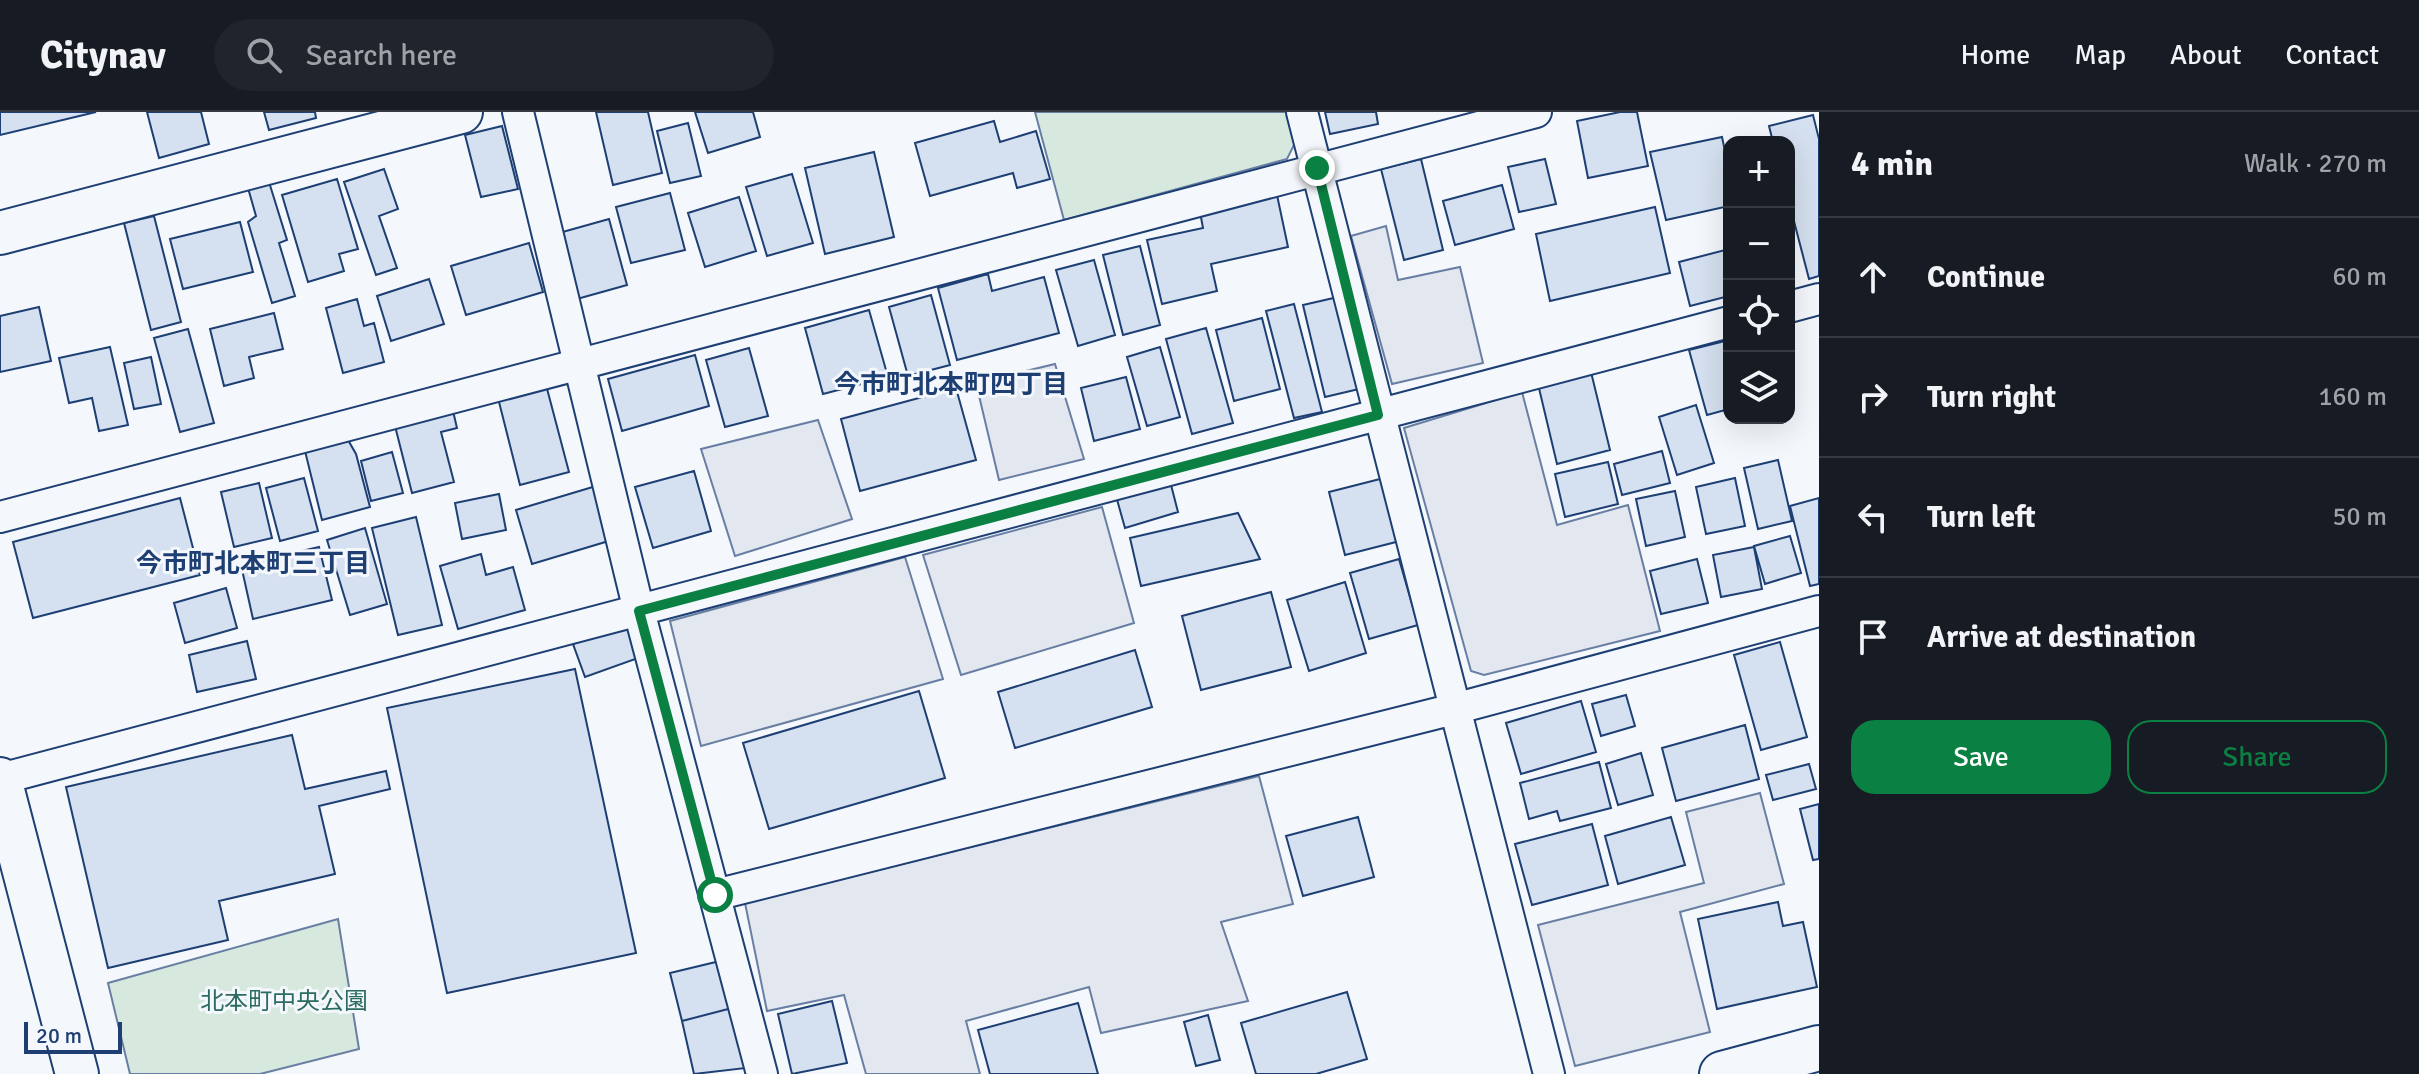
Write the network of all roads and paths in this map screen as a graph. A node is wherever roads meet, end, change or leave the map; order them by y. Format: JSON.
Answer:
{"nodes":[{"id":1,"x":461,"y":112,"type":"edge"},
{"id":2,"x":518,"y":112,"type":"edge"},
{"id":3,"x":1302,"y":112,"type":"edge"},
{"id":4,"x":1536,"y":112,"type":"edge"},
{"id":5,"x":1317,"y":168,"type":"junction"},
{"id":6,"x":0,"y":233,"type":"edge"},
{"id":7,"x":1819,"y":299,"type":"edge"},
{"id":8,"x":1795,"y":305,"type":"edge"},
{"id":9,"x":1723,"y":324,"type":"edge"},
{"id":10,"x":579,"y":364,"type":"junction"},
{"id":11,"x":1378,"y":415,"type":"junction"},
{"id":12,"x":0,"y":517,"type":"edge"},
{"id":13,"x":639,"y":611,"type":"junction"},
{"id":14,"x":1819,"y":611,"type":"edge"},
{"id":15,"x":1454,"y":709,"type":"junction"},
{"id":16,"x":0,"y":779,"type":"edge"},
{"id":17,"x":715,"y":895,"type":"junction"},
{"id":18,"x":1816,"y":1057,"type":"edge"},
{"id":19,"x":77,"y":1074,"type":"edge"},
{"id":20,"x":762,"y":1074,"type":"edge"},
{"id":21,"x":1549,"y":1074,"type":"edge"},
{"id":22,"x":1722,"y":1074,"type":"edge"}],
"edges":[{"from":1,"to":6,"type":"street"},
{"from":2,"to":10,"type":"street"},
{"from":3,"to":5,"type":"street"},
{"from":4,"to":5,"type":"street"},
{"from":5,"to":10,"type":"street"},
{"from":5,"to":11,"type":"street"},
{"from":7,"to":8,"type":"street"},
{"from":9,"to":11,"type":"street"},
{"from":10,"to":12,"type":"street"},
{"from":10,"to":13,"type":"street"},
{"from":11,"to":13,"type":"street"},
{"from":11,"to":15,"type":"street"},
{"from":13,"to":16,"type":"street"},
{"from":13,"to":17,"type":"street"},
{"from":14,"to":15,"type":"street"},
{"from":15,"to":17,"type":"street"},
{"from":15,"to":21,"type":"street"},
{"from":16,"to":19,"type":"street"},
{"from":17,"to":20,"type":"street"},
{"from":18,"to":22,"type":"highway"}]}
